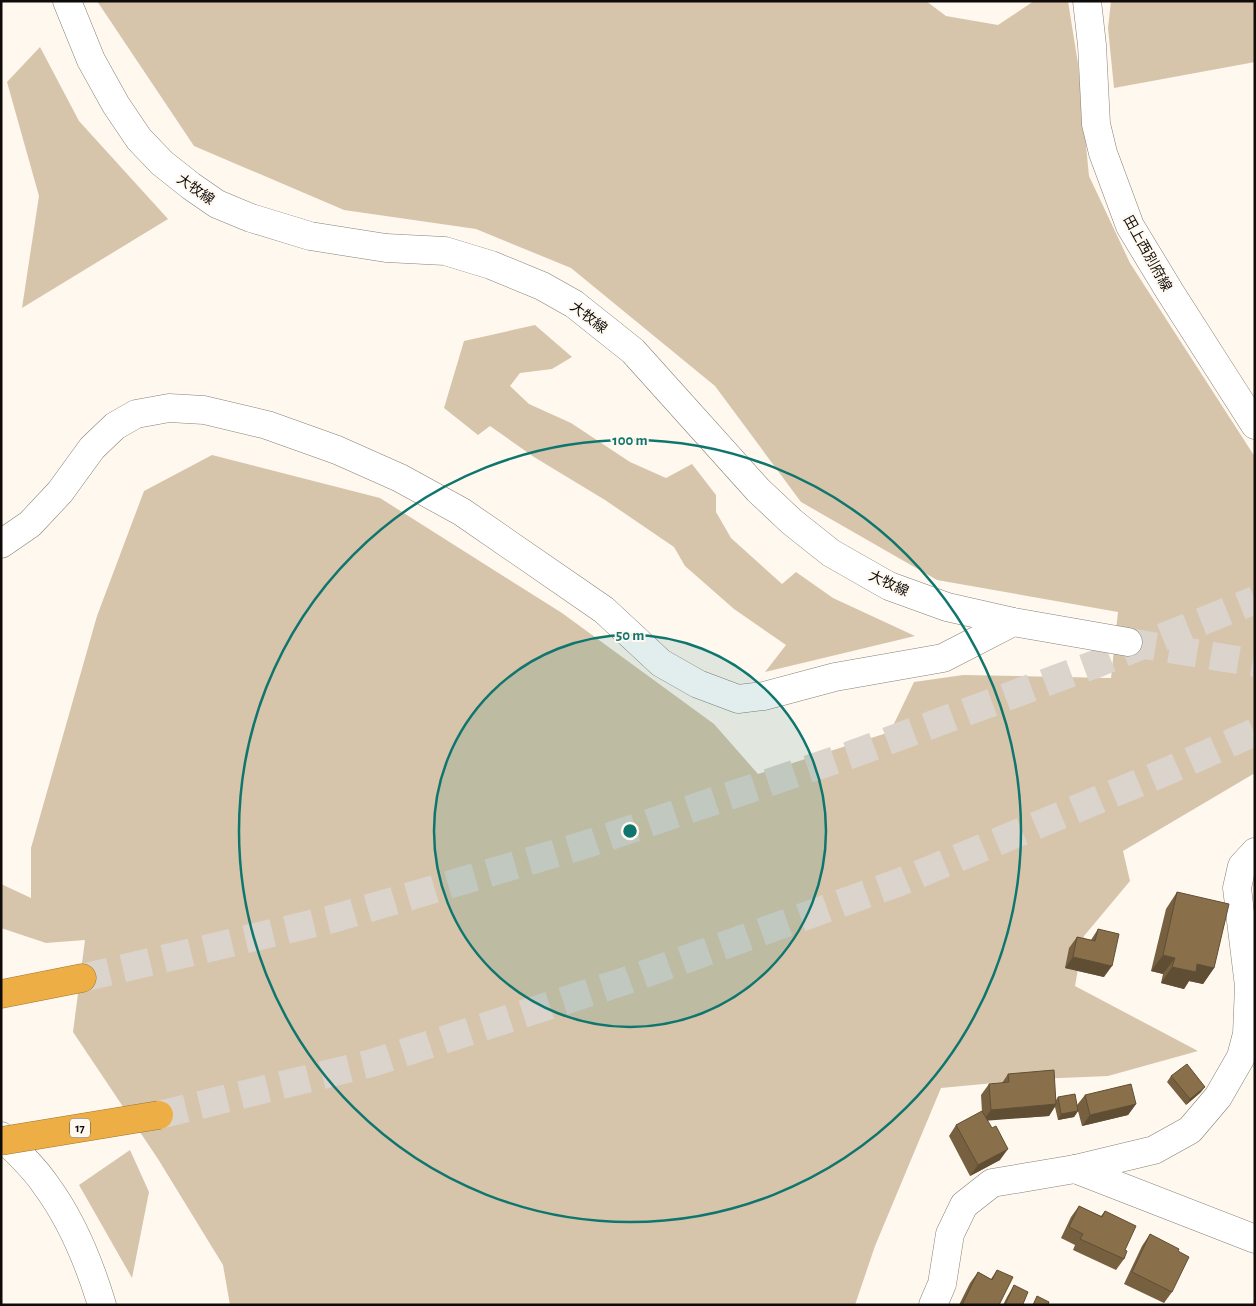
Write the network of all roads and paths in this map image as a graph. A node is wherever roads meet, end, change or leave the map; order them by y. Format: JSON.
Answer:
{"nodes":[{"id":1,"x":68,"y":1,"type":"edge"},
{"id":2,"x":1087,"y":1,"type":"edge"},
{"id":3,"x":1255,"y":425,"type":"edge"},
{"id":4,"x":1,"y":544,"type":"edge"},
{"id":5,"x":1013,"y":622,"type":"junction"},
{"id":6,"x":1128,"y":642,"type":"tunnel mouth"},
{"id":7,"x":1255,"y":852,"type":"edge"},
{"id":8,"x":82,"y":978,"type":"tunnel mouth"},
{"id":9,"x":1,"y":994,"type":"edge"},
{"id":10,"x":159,"y":1115,"type":"tunnel mouth"},
{"id":11,"x":1,"y":1136,"type":"edge"},
{"id":12,"x":1,"y":1141,"type":"edge"},
{"id":13,"x":1075,"y":1169,"type":"junction"},
{"id":14,"x":1255,"y":1239,"type":"edge"},
{"id":15,"x":102,"y":1305,"type":"edge"},
{"id":16,"x":933,"y":1305,"type":"edge"}],
"edges":[{"from":1,"to":5,"type":"street","name":"大牧線"},
{"from":2,"to":3,"type":"street","name":"田上西別府線"},
{"from":4,"to":5,"type":"street"},
{"from":5,"to":6,"type":"street","name":"大牧線"},
{"from":7,"to":13,"type":"street"},
{"from":8,"to":9,"type":"highway"},
{"from":10,"to":12,"type":"highway","number":"17","bridge":true},
{"from":11,"to":15,"type":"street"},
{"from":13,"to":14,"type":"street"},
{"from":13,"to":16,"type":"street"}]}
